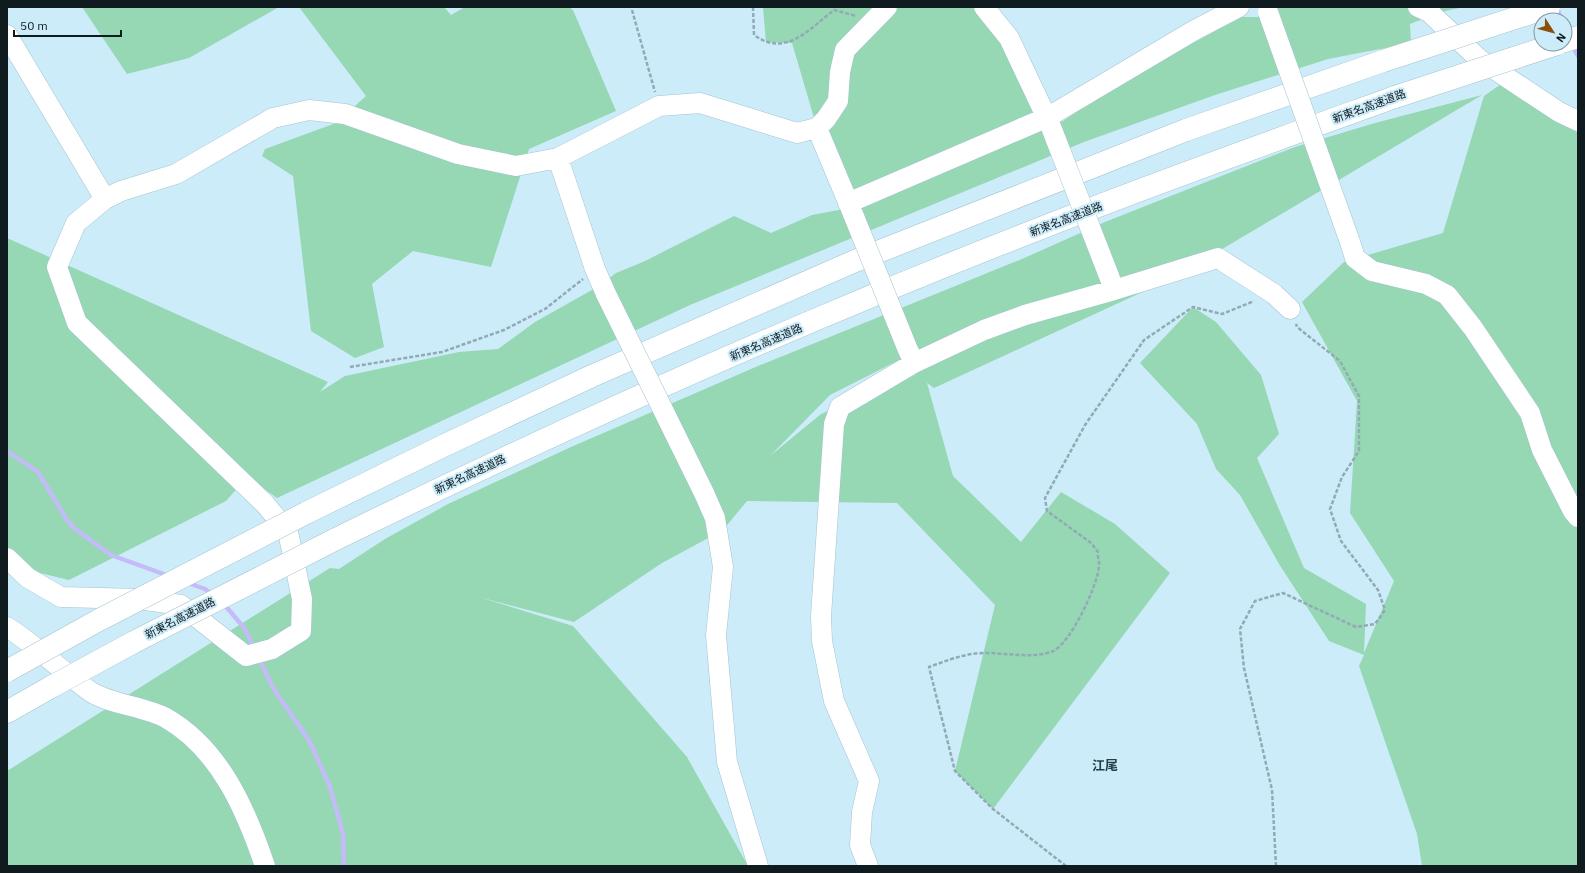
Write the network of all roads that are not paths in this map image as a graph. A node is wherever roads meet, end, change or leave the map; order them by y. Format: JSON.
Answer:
{"nodes":[{"id":1,"x":984,"y":7,"type":"edge"},
{"id":2,"x":1239,"y":7,"type":"edge"},
{"id":3,"x":1418,"y":7,"type":"edge"},
{"id":4,"x":1549,"y":7,"type":"edge"},
{"id":5,"x":1266,"y":10,"type":"edge"},
{"id":6,"x":880,"y":14,"type":"edge"},
{"id":7,"x":7,"y":35,"type":"edge"},
{"id":8,"x":1533,"y":51,"type":"edge"},
{"id":9,"x":1578,"y":121,"type":"edge"},
{"id":10,"x":1049,"y":122,"type":"junction"},
{"id":11,"x":817,"y":128,"type":"junction"},
{"id":12,"x":558,"y":158,"type":"junction"},
{"id":13,"x":104,"y":199,"type":"junction"},
{"id":14,"x":851,"y":209,"type":"junction"},
{"id":15,"x":1112,"y":283,"type":"junction"},
{"id":16,"x":1290,"y":309,"type":"road end"},
{"id":17,"x":911,"y":356,"type":"junction"},
{"id":18,"x":1578,"y":516,"type":"edge"},
{"id":19,"x":7,"y":558,"type":"edge"},
{"id":20,"x":7,"y":627,"type":"edge"},
{"id":21,"x":7,"y":671,"type":"edge"},
{"id":22,"x":7,"y":712,"type":"edge"},
{"id":23,"x":265,"y":866,"type":"edge"},
{"id":24,"x":758,"y":866,"type":"edge"},
{"id":25,"x":868,"y":866,"type":"edge"}],
"edges":[{"from":1,"to":10,"type":"street"},
{"from":2,"to":10,"type":"street"},
{"from":3,"to":9,"type":"street"},
{"from":4,"to":21,"type":"highway","bridge":true},
{"from":5,"to":18,"type":"street","bridge":true},
{"from":6,"to":11,"type":"street"},
{"from":7,"to":13,"type":"street"},
{"from":8,"to":22,"type":"highway","name":"新東名高速道路","bridge":true},
{"from":10,"to":14,"type":"street"},
{"from":10,"to":15,"type":"street","bridge":true},
{"from":11,"to":12,"type":"street"},
{"from":11,"to":14,"type":"street"},
{"from":12,"to":13,"type":"street"},
{"from":12,"to":24,"type":"street","bridge":true},
{"from":13,"to":19,"type":"street"},
{"from":14,"to":17,"type":"street","bridge":true},
{"from":15,"to":16,"type":"street"},
{"from":15,"to":17,"type":"street"},
{"from":17,"to":25,"type":"street"},
{"from":20,"to":23,"type":"street"}]}
